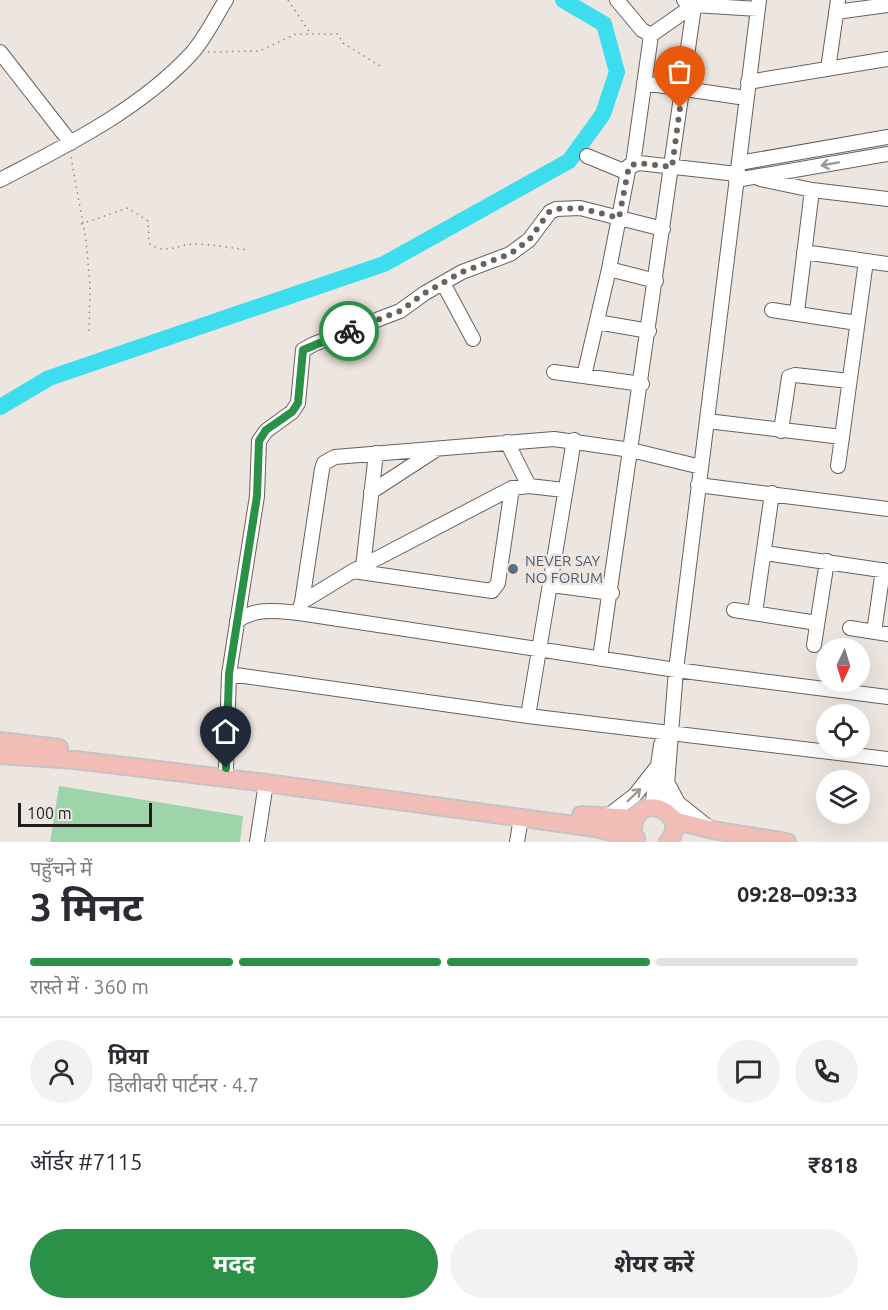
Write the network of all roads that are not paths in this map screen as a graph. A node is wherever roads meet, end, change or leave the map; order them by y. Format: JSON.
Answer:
{"nodes":[{"id":1,"x":226,"y":0,"type":"edge"},
{"id":2,"x":617,"y":0,"type":"edge"},
{"id":3,"x":691,"y":2,"type":"edge"},
{"id":4,"x":759,"y":5,"type":"edge"},
{"id":5,"x":888,"y":5,"type":"edge"},
{"id":6,"x":837,"y":6,"type":"edge"},
{"id":7,"x":651,"y":35,"type":"junction"},
{"id":8,"x":0,"y":52,"type":"edge"},
{"id":9,"x":888,"y":59,"type":"edge"},
{"id":10,"x":828,"y":69,"type":"junction"},
{"id":11,"x":748,"y":82,"type":"junction"},
{"id":12,"x":644,"y":83,"type":"junction"},
{"id":13,"x":683,"y":88,"type":"junction"},
{"id":14,"x":746,"y":98,"type":"junction"},
{"id":15,"x":888,"y":137,"type":"edge"},
{"id":16,"x":71,"y":143,"type":"junction"},
{"id":17,"x":888,"y":154,"type":"edge"},
{"id":18,"x":587,"y":156,"type":"dead end"},
{"id":19,"x":631,"y":165,"type":"junction"},
{"id":20,"x":672,"y":167,"type":"junction"},
{"id":21,"x":737,"y":172,"type":"junction"},
{"id":22,"x":754,"y":178,"type":"junction"},
{"id":23,"x":0,"y":180,"type":"edge"},
{"id":24,"x":812,"y":190,"type":"junction"},
{"id":25,"x":888,"y":199,"type":"edge"},
{"id":26,"x":619,"y":218,"type":"junction"},
{"id":27,"x":663,"y":229,"type":"junction"},
{"id":28,"x":804,"y":252,"type":"junction"},
{"id":29,"x":866,"y":261,"type":"junction"},
{"id":30,"x":888,"y":264,"type":"edge"},
{"id":31,"x":609,"y":269,"type":"junction"},
{"id":32,"x":656,"y":281,"type":"junction"},
{"id":33,"x":443,"y":283,"type":"junction"},
{"id":34,"x":772,"y":310,"type":"dead end"},
{"id":35,"x":797,"y":312,"type":"junction"},
{"id":36,"x":597,"y":322,"type":"junction"},
{"id":37,"x":857,"y":323,"type":"junction"},
{"id":38,"x":649,"y":331,"type":"junction"},
{"id":39,"x":473,"y":339,"type":"dead end"},
{"id":40,"x":554,"y":372,"type":"dead end"},
{"id":41,"x":584,"y":376,"type":"junction"},
{"id":42,"x":849,"y":381,"type":"junction"},
{"id":43,"x":642,"y":384,"type":"junction"},
{"id":44,"x":707,"y":422,"type":"junction"},
{"id":45,"x":780,"y":431,"type":"junction"},
{"id":46,"x":842,"y":437,"type":"junction"},
{"id":47,"x":574,"y":440,"type":"junction"},
{"id":48,"x":507,"y":442,"type":"junction"},
{"id":49,"x":438,"y":448,"type":"junction"},
{"id":50,"x":632,"y":450,"type":"junction"},
{"id":51,"x":376,"y":453,"type":"junction"},
{"id":52,"x":838,"y":466,"type":"dead end"},
{"id":53,"x":700,"y":467,"type":"junction"},
{"id":54,"x":698,"y":485,"type":"junction"},
{"id":55,"x":529,"y":486,"type":"junction"},
{"id":56,"x":512,"y":488,"type":"junction"},
{"id":57,"x":564,"y":490,"type":"junction"},
{"id":58,"x":371,"y":492,"type":"junction"},
{"id":59,"x":772,"y":493,"type":"junction"},
{"id":60,"x":888,"y":509,"type":"edge"},
{"id":61,"x":765,"y":553,"type":"junction"},
{"id":62,"x":827,"y":561,"type":"junction"},
{"id":63,"x":358,"y":569,"type":"junction"},
{"id":64,"x":886,"y":571,"type":"edge"},
{"id":65,"x":551,"y":585,"type":"junction"},
{"id":66,"x":612,"y":593,"type":"junction"},
{"id":67,"x":301,"y":608,"type":"junction"},
{"id":68,"x":734,"y":610,"type":"dead end"},
{"id":69,"x":755,"y":613,"type":"junction"},
{"id":70,"x":237,"y":621,"type":"junction"},
{"id":71,"x":817,"y":623,"type":"junction"},
{"id":72,"x":850,"y":628,"type":"dead end"},
{"id":73,"x":881,"y":633,"type":"edge"},
{"id":74,"x":814,"y":645,"type":"dead end"},
{"id":75,"x":539,"y":648,"type":"junction"},
{"id":76,"x":600,"y":658,"type":"junction"},
{"id":77,"x":676,"y":670,"type":"junction"},
{"id":78,"x":229,"y":674,"type":"junction"},
{"id":79,"x":888,"y":697,"type":"edge"},
{"id":80,"x":528,"y":716,"type":"junction"},
{"id":81,"x":669,"y":731,"type":"junction"},
{"id":82,"x":0,"y":741,"type":"edge"},
{"id":83,"x":0,"y":754,"type":"edge"},
{"id":84,"x":888,"y":759,"type":"edge"},
{"id":85,"x":658,"y":766,"type":"junction"},
{"id":86,"x":226,"y":768,"type":"junction"},
{"id":87,"x":668,"y":782,"type":"junction"},
{"id":88,"x":266,"y":783,"type":"junction"},
{"id":89,"x":663,"y":812,"type":"junction"},
{"id":90,"x":521,"y":818,"type":"junction"},
{"id":91,"x":605,"y":818,"type":"junction"},
{"id":92,"x":635,"y":818,"type":"junction"},
{"id":93,"x":713,"y":830,"type":"junction"},
{"id":94,"x":637,"y":840,"type":"edge"},
{"id":95,"x":257,"y":842,"type":"edge"},
{"id":96,"x":517,"y":842,"type":"edge"},
{"id":97,"x":669,"y":842,"type":"edge"},
{"id":98,"x":787,"y":842,"type":"edge"}],
"edges":[{"from":1,"to":16,"type":"street"},
{"from":2,"to":7,"type":"street"},
{"from":3,"to":4,"type":"street"},
{"from":3,"to":7,"type":"street"},
{"from":3,"to":13,"type":"street"},
{"from":4,"to":11,"type":"street"},
{"from":5,"to":6,"type":"street"},
{"from":6,"to":10,"type":"street"},
{"from":7,"to":12,"type":"street"},
{"from":8,"to":16,"type":"street"},
{"from":9,"to":10,"type":"street"},
{"from":10,"to":11,"type":"street"},
{"from":11,"to":14,"type":"street"},
{"from":12,"to":13,"type":"street"},
{"from":12,"to":19,"type":"street"},
{"from":13,"to":14,"type":"street"},
{"from":13,"to":20,"type":"street"},
{"from":14,"to":21,"type":"street"},
{"from":15,"to":21,"type":"street"},
{"from":16,"to":23,"type":"street"},
{"from":17,"to":22,"type":"street","one_way":true},
{"from":18,"to":19,"type":"street"},
{"from":19,"to":20,"type":"street"},
{"from":19,"to":26,"type":"street"},
{"from":20,"to":21,"type":"street"},
{"from":20,"to":27,"type":"street"},
{"from":21,"to":22,"type":"street"},
{"from":21,"to":44,"type":"street"},
{"from":22,"to":24,"type":"street"},
{"from":24,"to":25,"type":"street"},
{"from":24,"to":28,"type":"street"},
{"from":26,"to":27,"type":"street"},
{"from":26,"to":31,"type":"street"},
{"from":26,"to":33,"type":"street"},
{"from":27,"to":32,"type":"street"},
{"from":28,"to":29,"type":"street"},
{"from":28,"to":35,"type":"street"},
{"from":29,"to":30,"type":"street"},
{"from":29,"to":37,"type":"street"},
{"from":31,"to":32,"type":"street"},
{"from":31,"to":36,"type":"street"},
{"from":32,"to":38,"type":"street"},
{"from":33,"to":39,"type":"street"},
{"from":33,"to":70,"type":"street"},
{"from":34,"to":35,"type":"street"},
{"from":35,"to":37,"type":"street"},
{"from":36,"to":38,"type":"street"},
{"from":36,"to":41,"type":"street"},
{"from":37,"to":42,"type":"street"},
{"from":38,"to":43,"type":"street"},
{"from":40,"to":41,"type":"street"},
{"from":41,"to":43,"type":"street"},
{"from":42,"to":45,"type":"street"},
{"from":42,"to":46,"type":"street"},
{"from":43,"to":50,"type":"street"},
{"from":44,"to":45,"type":"street"},
{"from":44,"to":53,"type":"street"},
{"from":45,"to":46,"type":"street"},
{"from":46,"to":52,"type":"street"},
{"from":47,"to":48,"type":"street"},
{"from":47,"to":50,"type":"street"},
{"from":47,"to":57,"type":"street"},
{"from":48,"to":49,"type":"street"},
{"from":48,"to":55,"type":"street"},
{"from":49,"to":51,"type":"street"},
{"from":49,"to":58,"type":"street"},
{"from":50,"to":53,"type":"street"},
{"from":50,"to":66,"type":"street"},
{"from":51,"to":58,"type":"street"},
{"from":51,"to":67,"type":"street"},
{"from":53,"to":54,"type":"street"},
{"from":54,"to":59,"type":"street"},
{"from":54,"to":77,"type":"street"},
{"from":55,"to":56,"type":"street"},
{"from":55,"to":57,"type":"street"},
{"from":56,"to":63,"type":"street"},
{"from":56,"to":63,"type":"street"},
{"from":57,"to":65,"type":"street"},
{"from":58,"to":63,"type":"street"},
{"from":59,"to":60,"type":"street"},
{"from":59,"to":61,"type":"street"},
{"from":61,"to":62,"type":"street"},
{"from":61,"to":69,"type":"street"},
{"from":62,"to":64,"type":"street"},
{"from":62,"to":71,"type":"street"},
{"from":63,"to":67,"type":"street"},
{"from":64,"to":73,"type":"street"},
{"from":65,"to":66,"type":"street"},
{"from":65,"to":75,"type":"street"},
{"from":66,"to":76,"type":"street"},
{"from":67,"to":70,"type":"street"},
{"from":67,"to":75,"type":"street"},
{"from":68,"to":69,"type":"street"},
{"from":69,"to":71,"type":"street"},
{"from":70,"to":78,"type":"street"},
{"from":71,"to":74,"type":"street"},
{"from":72,"to":73,"type":"street"},
{"from":75,"to":76,"type":"street"},
{"from":75,"to":80,"type":"street"},
{"from":76,"to":77,"type":"street"},
{"from":77,"to":79,"type":"street"},
{"from":77,"to":81,"type":"street"},
{"from":78,"to":80,"type":"street"},
{"from":78,"to":86,"type":"street"},
{"from":80,"to":81,"type":"street"},
{"from":81,"to":84,"type":"street"},
{"from":81,"to":85,"type":"street"},
{"from":81,"to":87,"type":"street"},
{"from":82,"to":86,"type":"main road"},
{"from":83,"to":88,"type":"main road"},
{"from":85,"to":89,"type":"street"},
{"from":91,"to":85,"type":"street","one_way":true},
{"from":86,"to":91,"type":"main road"},
{"from":87,"to":89,"type":"street"},
{"from":87,"to":93,"type":"street"},
{"from":88,"to":90,"type":"main road"},
{"from":88,"to":95,"type":"street"},
{"from":89,"to":92,"type":"main road"},
{"from":89,"to":93,"type":"main road"},
{"from":89,"to":97,"type":"main road"},
{"from":90,"to":94,"type":"main road"},
{"from":90,"to":96,"type":"street"},
{"from":91,"to":92,"type":"main road"},
{"from":92,"to":94,"type":"main road"},
{"from":93,"to":98,"type":"main road"}]}
